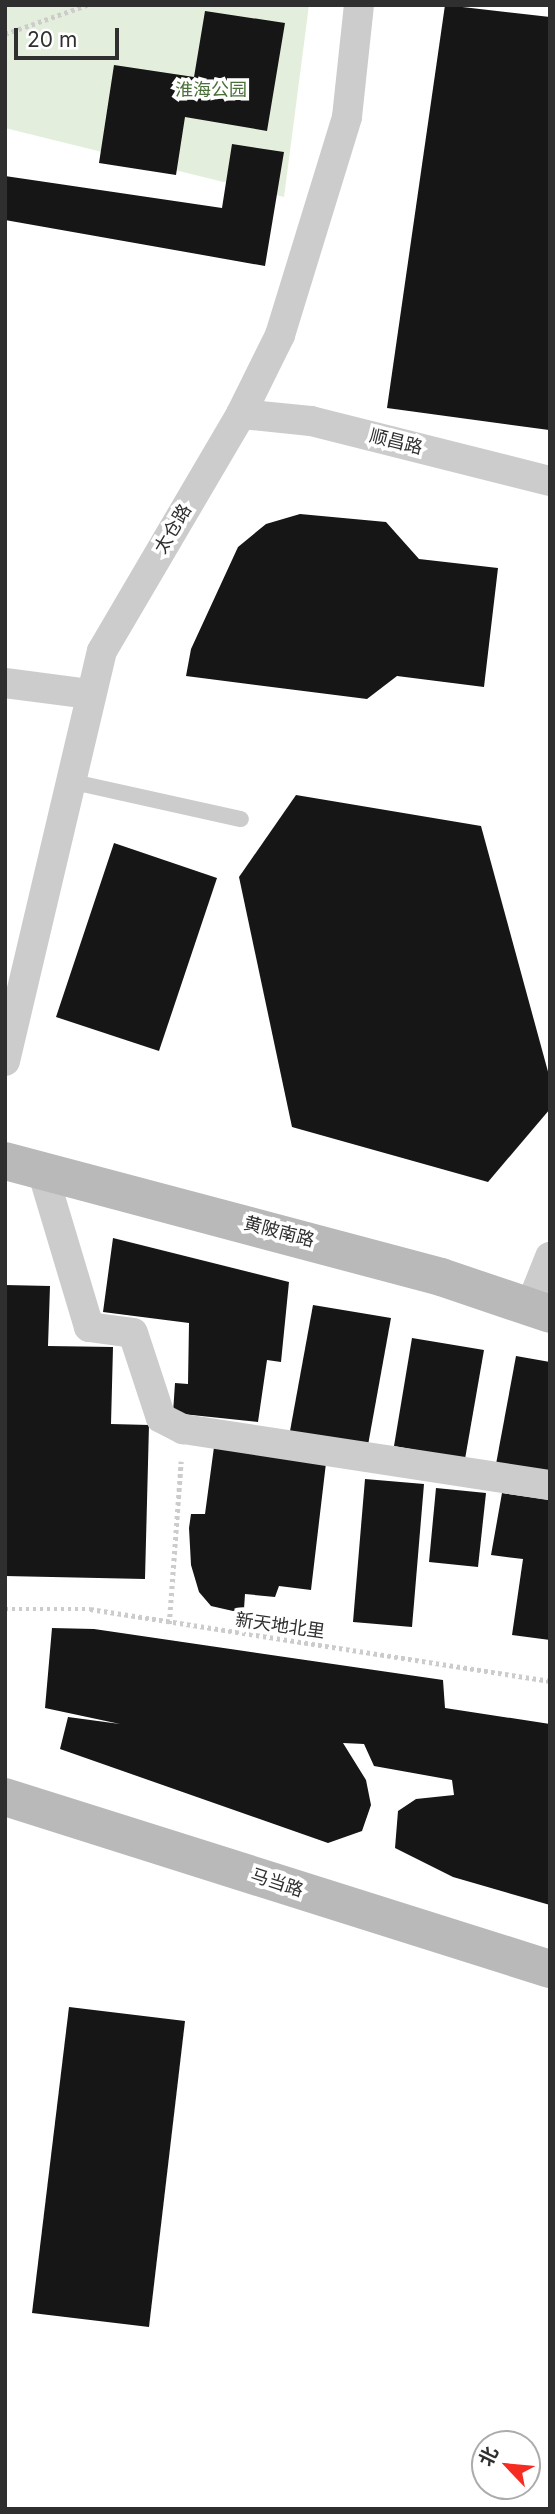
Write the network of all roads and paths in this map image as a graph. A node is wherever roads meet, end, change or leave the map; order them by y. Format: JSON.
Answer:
{"nodes":[{"id":1,"x":87,"y":5,"type":"edge"},
{"id":2,"x":359,"y":5,"type":"edge"},
{"id":3,"x":5,"y":34,"type":"edge"},
{"id":4,"x":241,"y":414,"type":"junction"},
{"id":5,"x":550,"y":481,"type":"edge"},
{"id":6,"x":5,"y":683,"type":"edge"},
{"id":7,"x":90,"y":694,"type":"junction"},
{"id":8,"x":69,"y":781,"type":"junction"},
{"id":9,"x":241,"y":819,"type":"dead end"},
{"id":10,"x":5,"y":1061,"type":"edge"},
{"id":11,"x":23,"y":1164,"type":"edge"},
{"id":12,"x":550,"y":1257,"type":"edge"},
{"id":13,"x":540,"y":1311,"type":"edge"},
{"id":14,"x":183,"y":1429,"type":"junction"},
{"id":15,"x":550,"y":1485,"type":"edge"},
{"id":16,"x":5,"y":1609,"type":"edge"},
{"id":17,"x":169,"y":1624,"type":"junction"},
{"id":18,"x":550,"y":1681,"type":"edge"},
{"id":19,"x":5,"y":1797,"type":"edge"},
{"id":20,"x":550,"y":1969,"type":"edge"}],
"edges":[{"from":1,"to":3,"type":"path"},
{"from":2,"to":4,"type":"street","name":"太仓路"},
{"from":4,"to":5,"type":"street","name":"顺昌路"},
{"from":4,"to":7,"type":"street","name":"太仓路"},
{"from":6,"to":7,"type":"street"},
{"from":7,"to":8,"type":"street","name":"太仓路"},
{"from":8,"to":9,"type":"lane"},
{"from":8,"to":10,"type":"street","name":"太仓路"},
{"from":11,"to":13,"type":"street","name":"黄陂南路"},
{"from":11,"to":14,"type":"street"},
{"from":12,"to":13,"type":"street"},
{"from":14,"to":15,"type":"street"},
{"from":14,"to":17,"type":"path"},
{"from":16,"to":17,"type":"path","name":"新天地北里"},
{"from":17,"to":18,"type":"path","name":"新天地北里"},
{"from":19,"to":20,"type":"street","name":"马当路"}]}
